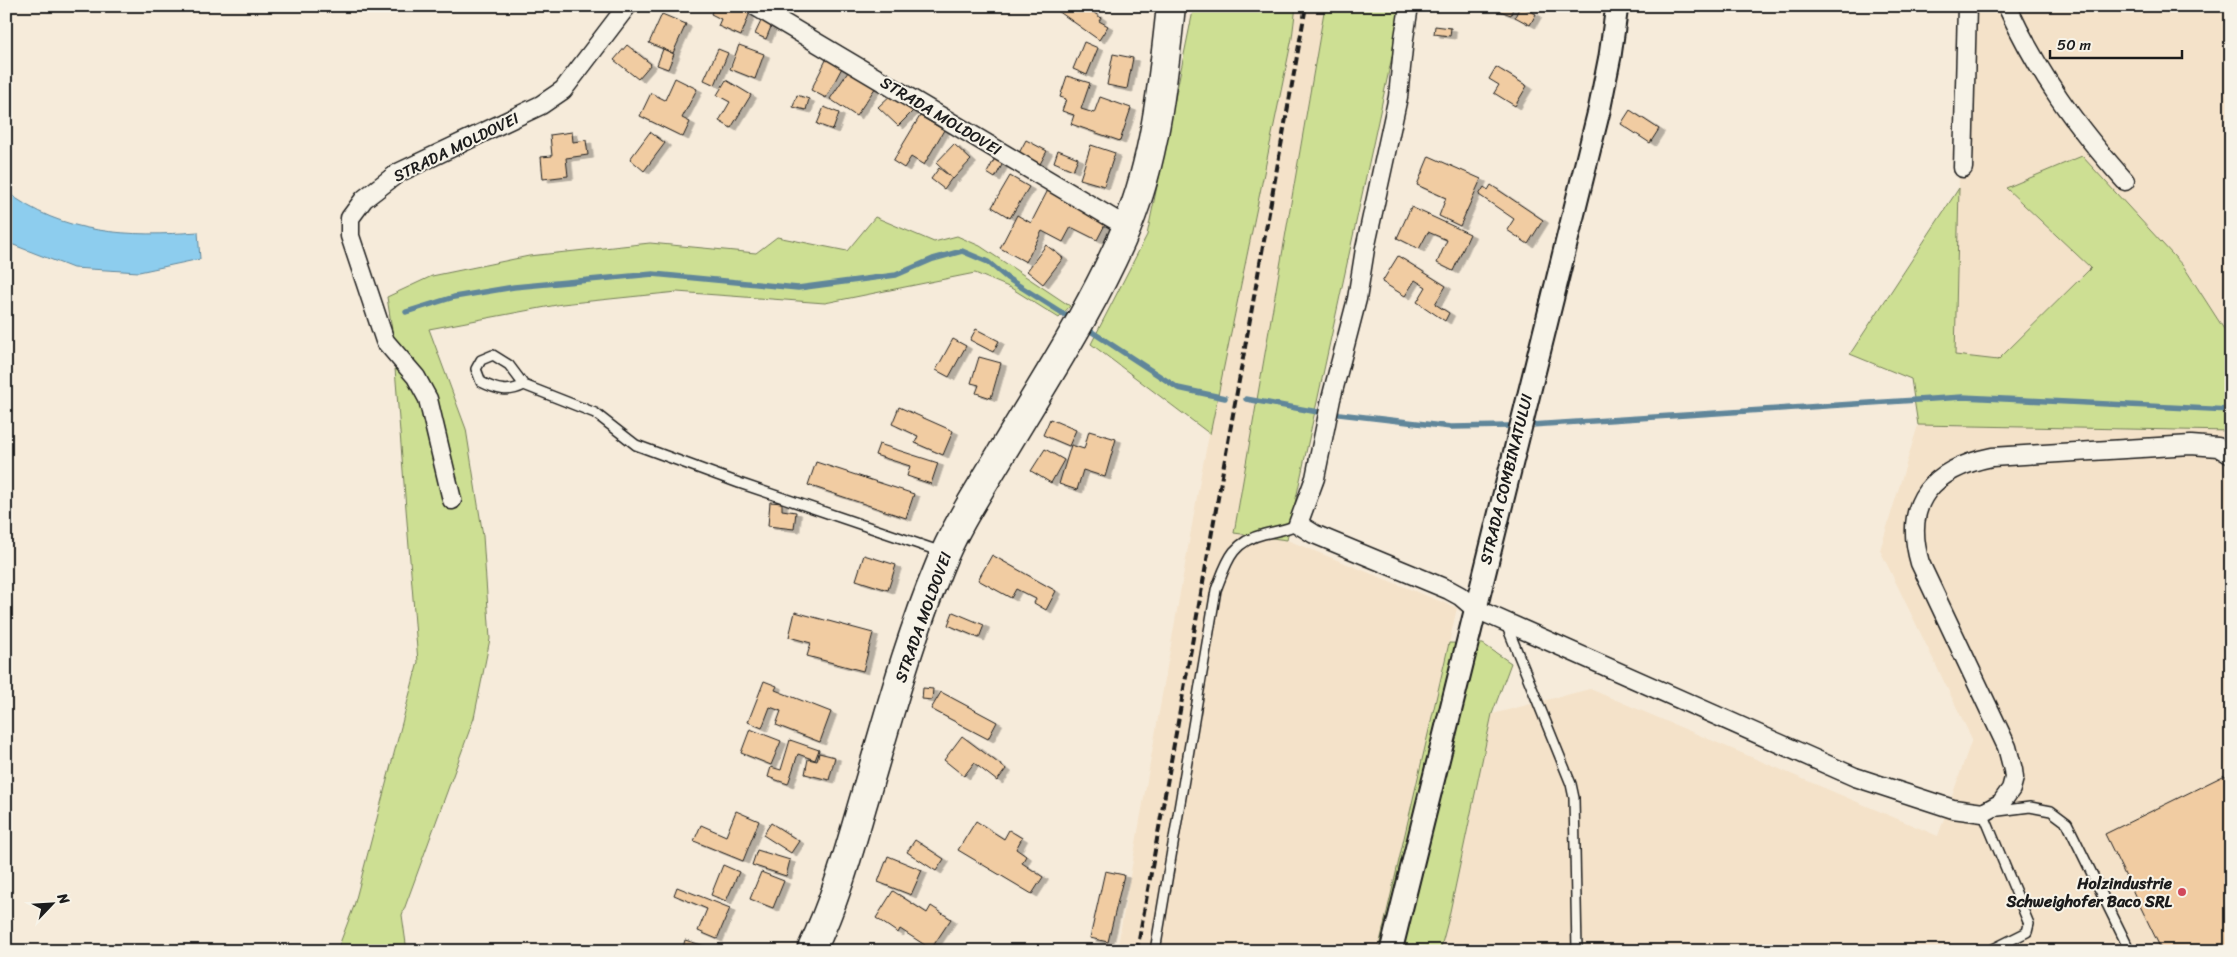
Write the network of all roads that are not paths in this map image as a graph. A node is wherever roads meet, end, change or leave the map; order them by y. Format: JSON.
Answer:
{"nodes":[{"id":1,"x":627,"y":6,"type":"edge"},
{"id":2,"x":755,"y":6,"type":"edge"},
{"id":3,"x":1171,"y":6,"type":"edge"},
{"id":4,"x":1409,"y":6,"type":"edge"},
{"id":5,"x":1617,"y":6,"type":"edge"},
{"id":6,"x":1967,"y":6,"type":"edge"},
{"id":7,"x":2007,"y":6,"type":"edge"},
{"id":8,"x":1963,"y":168,"type":"dead end"},
{"id":9,"x":2124,"y":181,"type":"dead end"},
{"id":10,"x":1127,"y":226,"type":"junction"},
{"id":11,"x":524,"y":385,"type":"junction"},
{"id":12,"x":2231,"y":455,"type":"edge"},
{"id":13,"x":452,"y":500,"type":"dead end"},
{"id":14,"x":1298,"y":524,"type":"junction"},
{"id":15,"x":945,"y":553,"type":"junction"},
{"id":16,"x":1474,"y":608,"type":"junction"},
{"id":17,"x":1505,"y":621,"type":"junction"},
{"id":18,"x":1983,"y":813,"type":"junction"},
{"id":19,"x":811,"y":951,"type":"edge"},
{"id":20,"x":1154,"y":951,"type":"edge"},
{"id":21,"x":1391,"y":951,"type":"edge"},
{"id":22,"x":1576,"y":951,"type":"edge"},
{"id":23,"x":1989,"y":951,"type":"edge"},
{"id":24,"x":2130,"y":951,"type":"edge"}],
"edges":[{"from":1,"to":13,"type":"street","name":"STRADA MOLDOVEI"},
{"from":2,"to":10,"type":"street","name":"STRADA MOLDOVEI"},
{"from":3,"to":10,"type":"main road","name":"STRADA MOLDOVEI"},
{"from":4,"to":14,"type":"street"},
{"from":5,"to":16,"type":"street","name":"STRADA COMBINATULUI"},
{"from":6,"to":8,"type":"street"},
{"from":7,"to":9,"type":"street"},
{"from":10,"to":15,"type":"main road","name":"STRADA MOLDOVEI"},
{"from":11,"to":11,"type":"lane"},
{"from":11,"to":15,"type":"lane"},
{"from":12,"to":18,"type":"street"},
{"from":14,"to":16,"type":"street"},
{"from":14,"to":20,"type":"lane"},
{"from":15,"to":19,"type":"main road","name":"STRADA MOLDOVEI"},
{"from":16,"to":17,"type":"street"},
{"from":16,"to":21,"type":"street","name":"STRADA COMBINATULUI"},
{"from":17,"to":18,"type":"street"},
{"from":17,"to":22,"type":"lane"},
{"from":18,"to":23,"type":"lane"},
{"from":18,"to":24,"type":"lane"}]}
